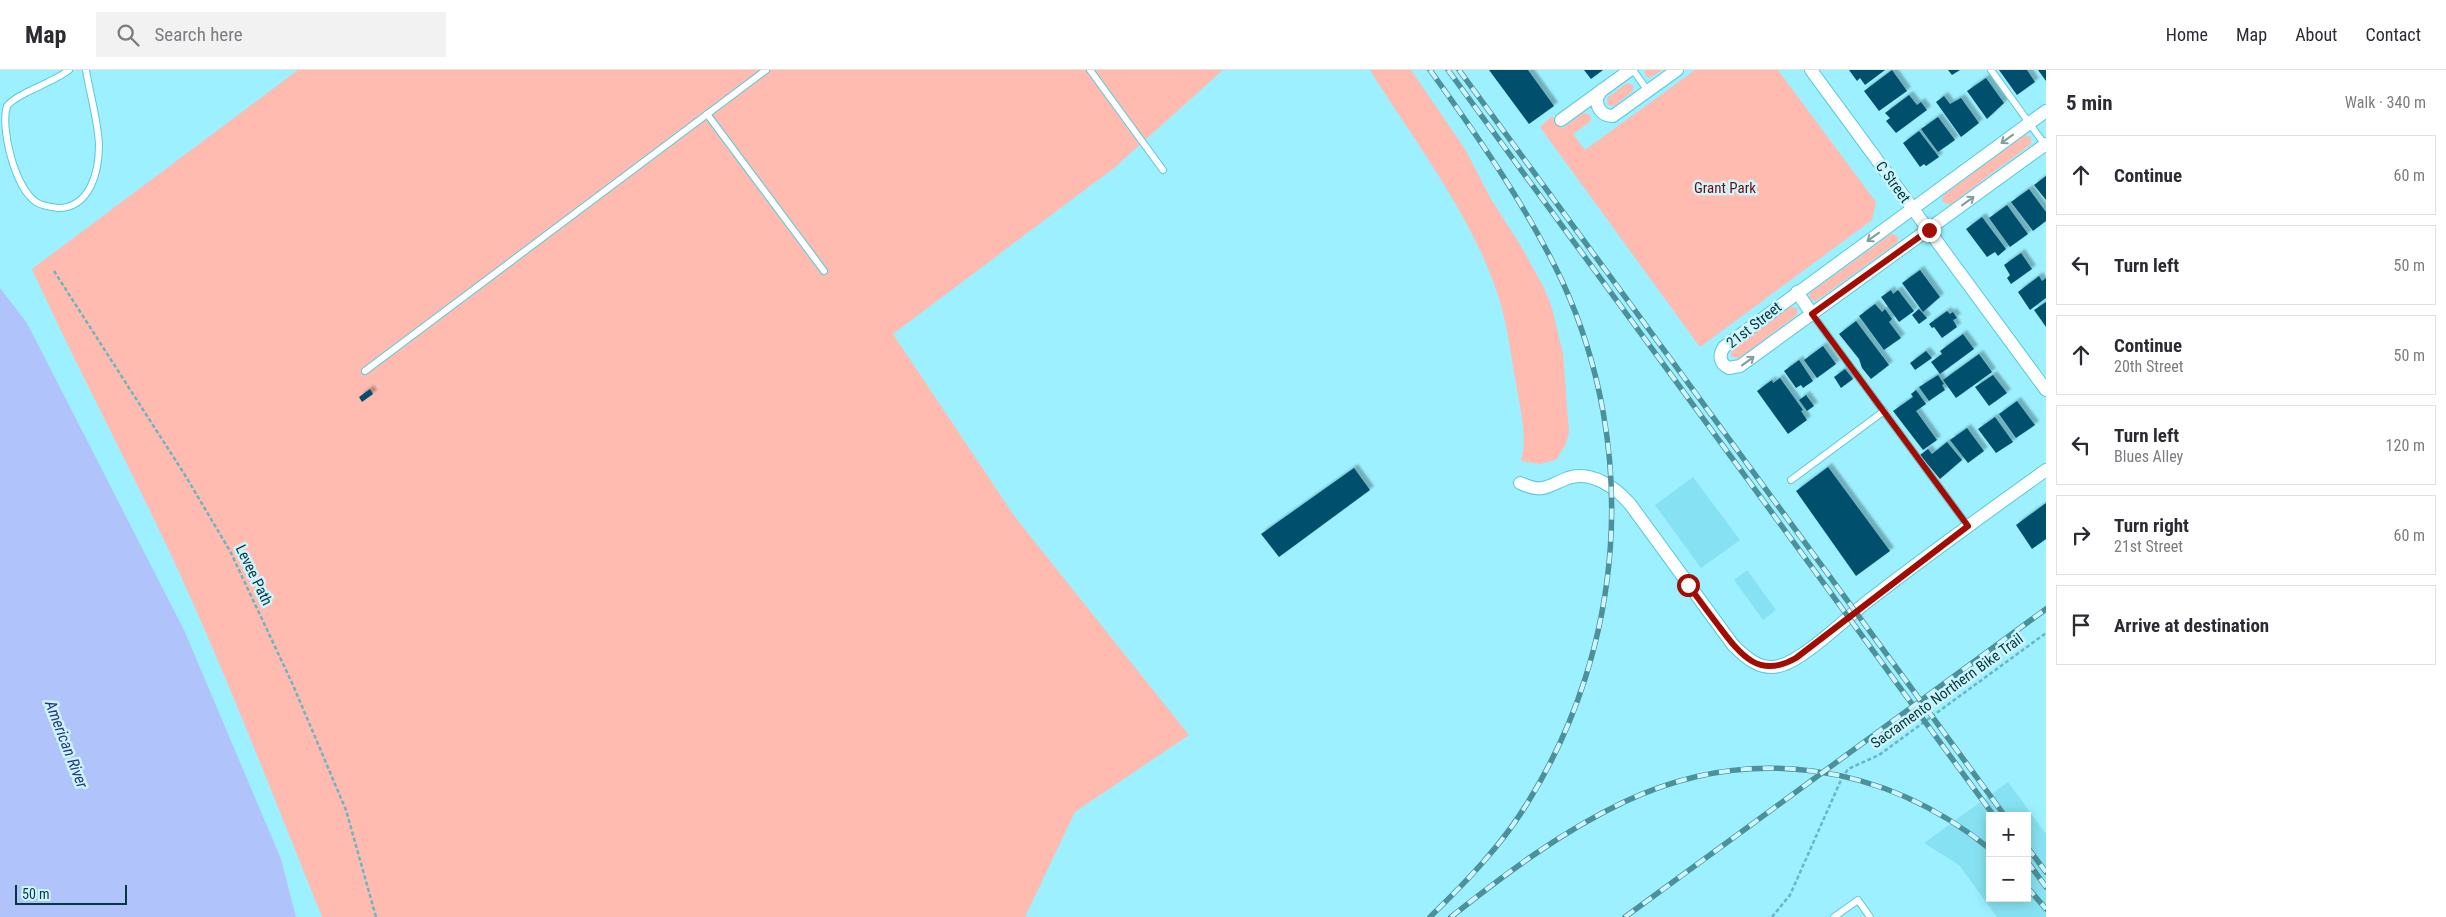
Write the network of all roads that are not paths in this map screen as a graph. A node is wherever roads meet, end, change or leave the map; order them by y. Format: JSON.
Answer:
{"nodes":[{"id":1,"x":69,"y":70,"type":"edge"},
{"id":2,"x":86,"y":70,"type":"edge"},
{"id":3,"x":766,"y":70,"type":"edge"},
{"id":4,"x":1090,"y":70,"type":"edge"},
{"id":5,"x":1631,"y":70,"type":"edge"},
{"id":6,"x":1677,"y":70,"type":"edge"},
{"id":7,"x":1811,"y":70,"type":"edge"},
{"id":8,"x":1991,"y":70,"type":"edge"},
{"id":9,"x":1602,"y":90,"type":"junction"},
{"id":10,"x":1648,"y":91,"type":"junction"},
{"id":11,"x":2046,"y":111,"type":"edge"},
{"id":12,"x":707,"y":114,"type":"junction"},
{"id":13,"x":1562,"y":120,"type":"dead end"},
{"id":14,"x":2029,"y":123,"type":"junction"},
{"id":15,"x":2046,"y":145,"type":"edge"},
{"id":16,"x":1163,"y":170,"type":"dead end"},
{"id":17,"x":1912,"y":208,"type":"junction"},
{"id":18,"x":1929,"y":230,"type":"junction"},
{"id":19,"x":824,"y":271,"type":"dead end"},
{"id":20,"x":1797,"y":292,"type":"junction"},
{"id":21,"x":1812,"y":314,"type":"junction"},
{"id":22,"x":365,"y":371,"type":"dead end"},
{"id":23,"x":2046,"y":390,"type":"edge"},
{"id":24,"x":1884,"y":411,"type":"junction"},
{"id":25,"x":2046,"y":470,"type":"edge"},
{"id":26,"x":1791,"y":480,"type":"dead end"},
{"id":27,"x":1520,"y":483,"type":"dead end"},
{"id":28,"x":1968,"y":526,"type":"junction"},
{"id":29,"x":1834,"y":917,"type":"edge"},
{"id":30,"x":1870,"y":917,"type":"edge"}],
"edges":[{"from":1,"to":2,"type":"lane"},
{"from":3,"to":12,"type":"lane"},
{"from":4,"to":16,"type":"lane"},
{"from":5,"to":9,"type":"street"},
{"from":5,"to":10,"type":"lane"},
{"from":6,"to":10,"type":"street"},
{"from":7,"to":17,"type":"street","name":"C Street"},
{"from":8,"to":14,"type":"lane"},
{"from":9,"to":10,"type":"street"},
{"from":9,"to":13,"type":"street"},
{"from":11,"to":14,"type":"street","name":"21st Street"},
{"from":12,"to":19,"type":"lane"},
{"from":12,"to":22,"type":"lane"},
{"from":14,"to":15,"type":"lane"},
{"from":14,"to":17,"type":"street","name":"21st Street","one_way":true},
{"from":18,"to":15,"type":"street","name":"21st Street","one_way":true},
{"from":17,"to":18,"type":"street","name":"C Street"},
{"from":17,"to":20,"type":"street","name":"21st Street","one_way":true},
{"from":18,"to":21,"type":"street","name":"21st Street"},
{"from":18,"to":23,"type":"street","name":"C Street"},
{"from":20,"to":21,"type":"street"},
{"from":20,"to":21,"type":"street","name":"21st Street","one_way":true},
{"from":21,"to":24,"type":"lane"},
{"from":24,"to":26,"type":"lane"},
{"from":24,"to":28,"type":"lane"},
{"from":25,"to":28,"type":"street"},
{"from":27,"to":28,"type":"street"},
{"from":29,"to":30,"type":"lane"}]}
